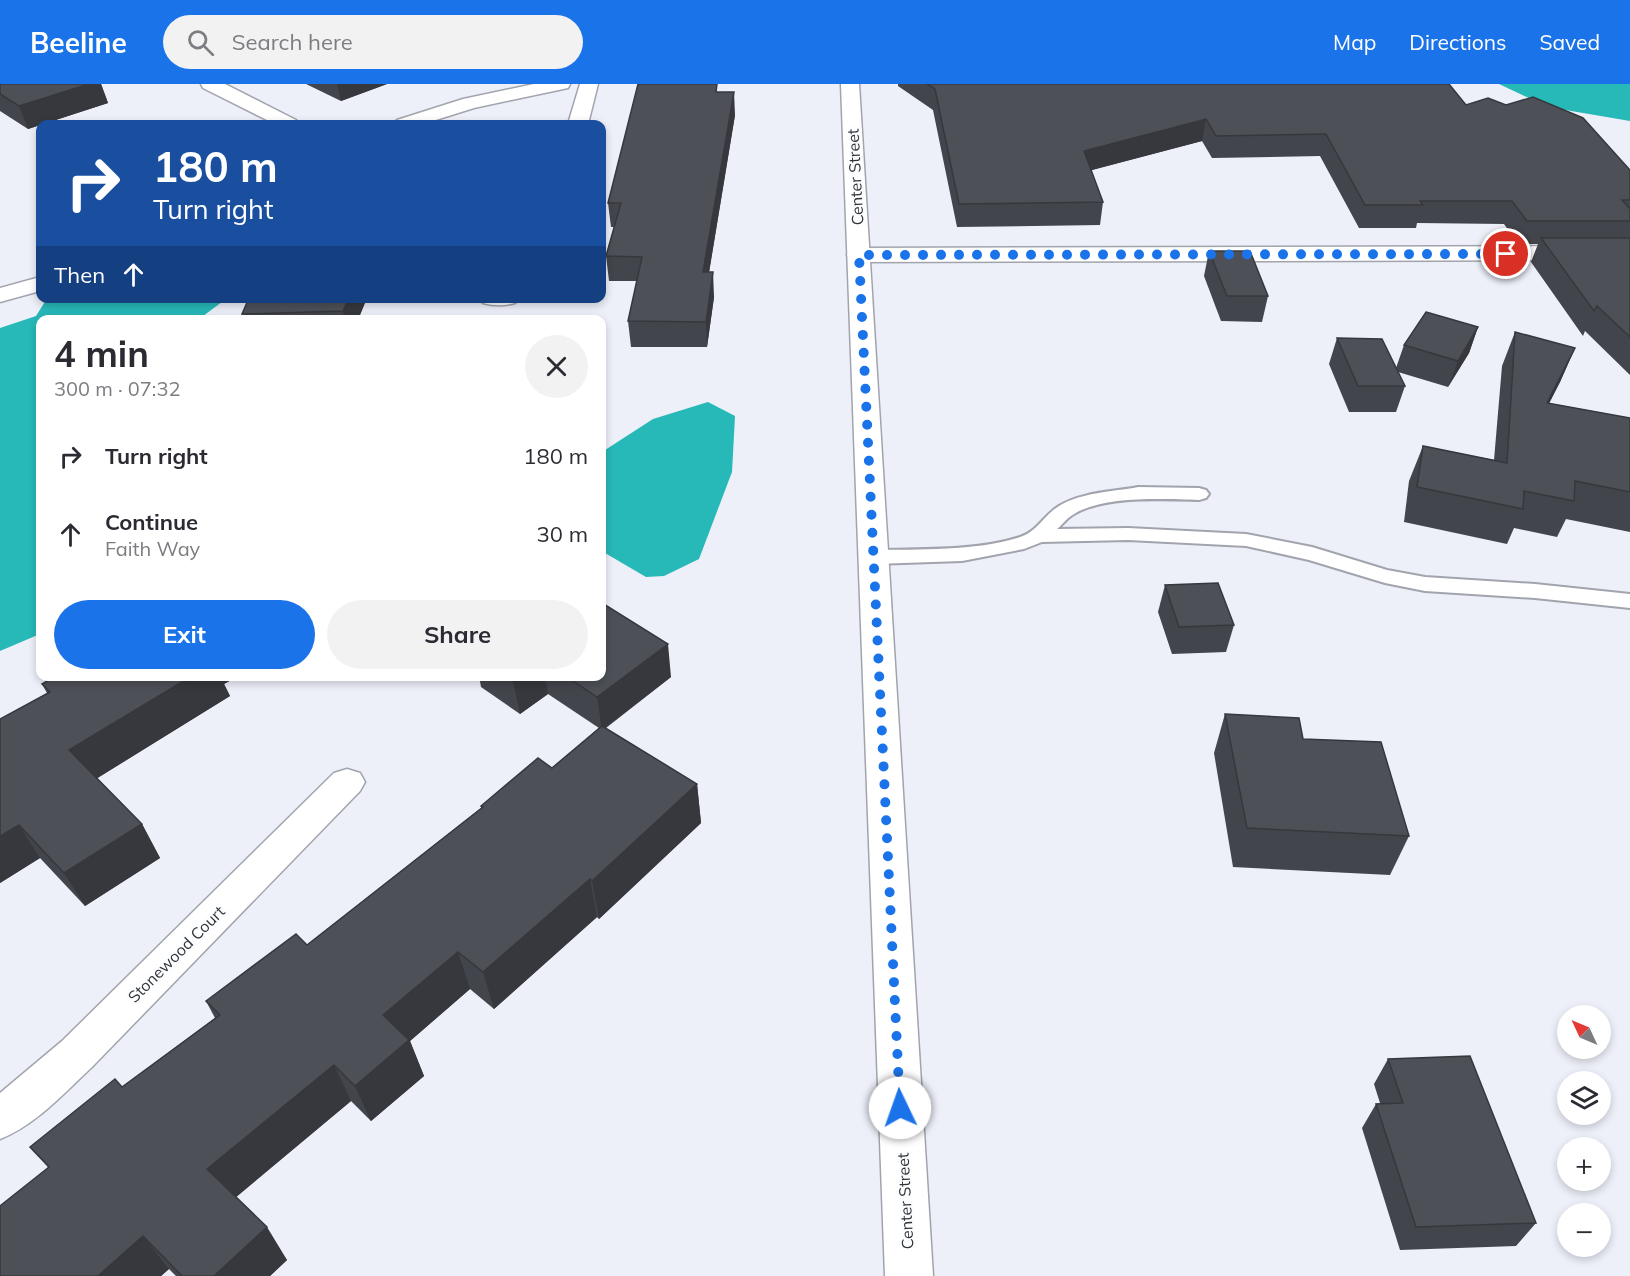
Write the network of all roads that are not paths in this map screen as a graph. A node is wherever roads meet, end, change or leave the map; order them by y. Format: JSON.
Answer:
{"nodes":[{"id":1,"x":210,"y":84,"type":"edge"},
{"id":2,"x":561,"y":84,"type":"edge"},
{"id":3,"x":589,"y":84,"type":"edge"},
{"id":4,"x":850,"y":84,"type":"edge"},
{"id":5,"x":281,"y":120,"type":"edge"},
{"id":6,"x":417,"y":120,"type":"edge"},
{"id":7,"x":579,"y":120,"type":"edge"},
{"id":8,"x":1630,"y":254,"type":"edge"},
{"id":9,"x":859,"y":255,"type":"junction"},
{"id":10,"x":36,"y":285,"type":"edge"},
{"id":11,"x":0,"y":295,"type":"edge"},
{"id":12,"x":1199,"y":494,"type":"dead end"},
{"id":13,"x":1039,"y":536,"type":"junction"},
{"id":14,"x":874,"y":557,"type":"junction"},
{"id":15,"x":1630,"y":601,"type":"edge"},
{"id":16,"x":347,"y":782,"type":"dead end"},
{"id":17,"x":0,"y":1119,"type":"edge"},
{"id":18,"x":909,"y":1276,"type":"edge"}],
"edges":[{"from":1,"to":5,"type":"street"},
{"from":2,"to":6,"type":"street"},
{"from":3,"to":7,"type":"street"},
{"from":4,"to":9,"type":"street","name":"Center Street"},
{"from":8,"to":9,"type":"street"},
{"from":9,"to":14,"type":"street","name":"Center Street"},
{"from":10,"to":11,"type":"street"},
{"from":12,"to":13,"type":"lane"},
{"from":13,"to":14,"type":"lane"},
{"from":13,"to":15,"type":"lane"},
{"from":14,"to":18,"type":"street","name":"Center Street"},
{"from":16,"to":17,"type":"street","name":"Stonewood Court"}]}
